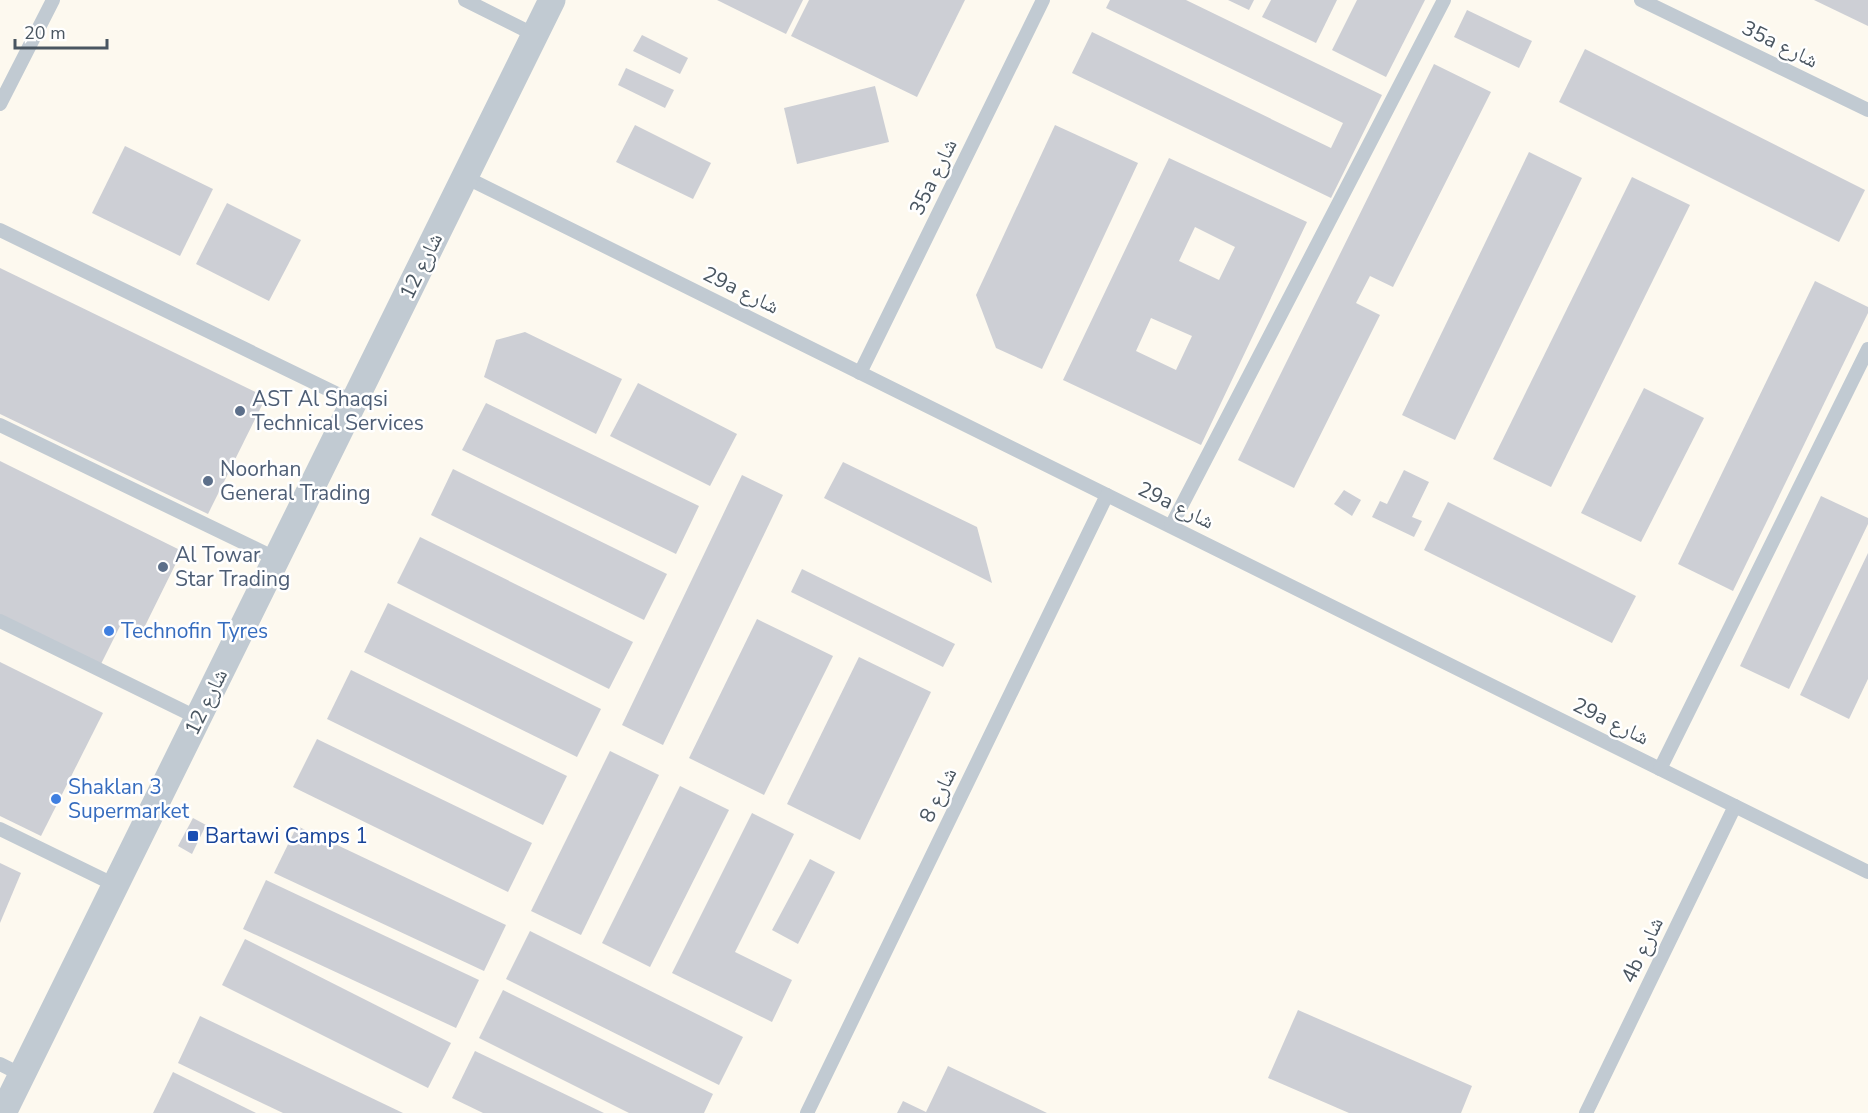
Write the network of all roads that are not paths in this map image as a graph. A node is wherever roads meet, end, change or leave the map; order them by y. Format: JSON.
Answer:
{"nodes":[{"id":1,"x":53,"y":0,"type":"edge"},
{"id":2,"x":465,"y":0,"type":"edge"},
{"id":3,"x":552,"y":0,"type":"edge"},
{"id":4,"x":1043,"y":0,"type":"edge"},
{"id":5,"x":1444,"y":0,"type":"edge"},
{"id":6,"x":1641,"y":0,"type":"edge"},
{"id":7,"x":535,"y":35,"type":"junction"},
{"id":8,"x":0,"y":104,"type":"edge"},
{"id":9,"x":1868,"y":110,"type":"edge"},
{"id":10,"x":465,"y":177,"type":"junction"},
{"id":11,"x":0,"y":230,"type":"edge"},
{"id":12,"x":1868,"y":349,"type":"edge"},
{"id":13,"x":860,"y":373,"type":"junction"},
{"id":14,"x":354,"y":402,"type":"junction"},
{"id":15,"x":0,"y":425,"type":"edge"},
{"id":16,"x":1107,"y":495,"type":"junction"},
{"id":17,"x":1171,"y":526,"type":"junction"},
{"id":18,"x":277,"y":559,"type":"junction"},
{"id":19,"x":0,"y":621,"type":"edge"},
{"id":20,"x":198,"y":718,"type":"junction"},
{"id":21,"x":1660,"y":769,"type":"junction"},
{"id":22,"x":1735,"y":806,"type":"junction"},
{"id":23,"x":0,"y":829,"type":"edge"},
{"id":24,"x":1868,"y":872,"type":"edge"},
{"id":25,"x":115,"y":885,"type":"junction"},
{"id":26,"x":11,"y":1070,"type":"edge"},
{"id":27,"x":3,"y":1113,"type":"edge"},
{"id":28,"x":807,"y":1113,"type":"edge"},
{"id":29,"x":1586,"y":1113,"type":"edge"}],
"edges":[{"from":1,"to":8,"type":"lane"},
{"from":2,"to":7,"type":"lane"},
{"from":3,"to":7,"type":"street","name":"شارع 12"},
{"from":4,"to":13,"type":"lane","name":"35a شارع"},
{"from":5,"to":17,"type":"lane"},
{"from":6,"to":9,"type":"lane","name":"35a شارع"},
{"from":7,"to":10,"type":"street","name":"شارع 12"},
{"from":10,"to":13,"type":"lane","name":"29a شارع"},
{"from":10,"to":14,"type":"street","name":"شارع 12"},
{"from":11,"to":14,"type":"lane"},
{"from":12,"to":21,"type":"lane"},
{"from":13,"to":16,"type":"lane","name":"29a شارع"},
{"from":14,"to":18,"type":"street","name":"شارع 12"},
{"from":15,"to":18,"type":"lane"},
{"from":16,"to":17,"type":"lane","name":"29a شارع"},
{"from":16,"to":28,"type":"lane","name":"شارع 8"},
{"from":17,"to":21,"type":"lane","name":"29a شارع"},
{"from":18,"to":20,"type":"street","name":"شارع 12"},
{"from":19,"to":20,"type":"lane"},
{"from":20,"to":25,"type":"street","name":"شارع 12"},
{"from":21,"to":22,"type":"lane","name":"29a شارع"},
{"from":22,"to":24,"type":"lane","name":"29a شارع"},
{"from":22,"to":29,"type":"lane","name":"4b شارع"},
{"from":23,"to":25,"type":"lane"},
{"from":25,"to":26,"type":"street","name":"شارع 12"},
{"from":26,"to":27,"type":"street","name":"شارع 12"}]}
